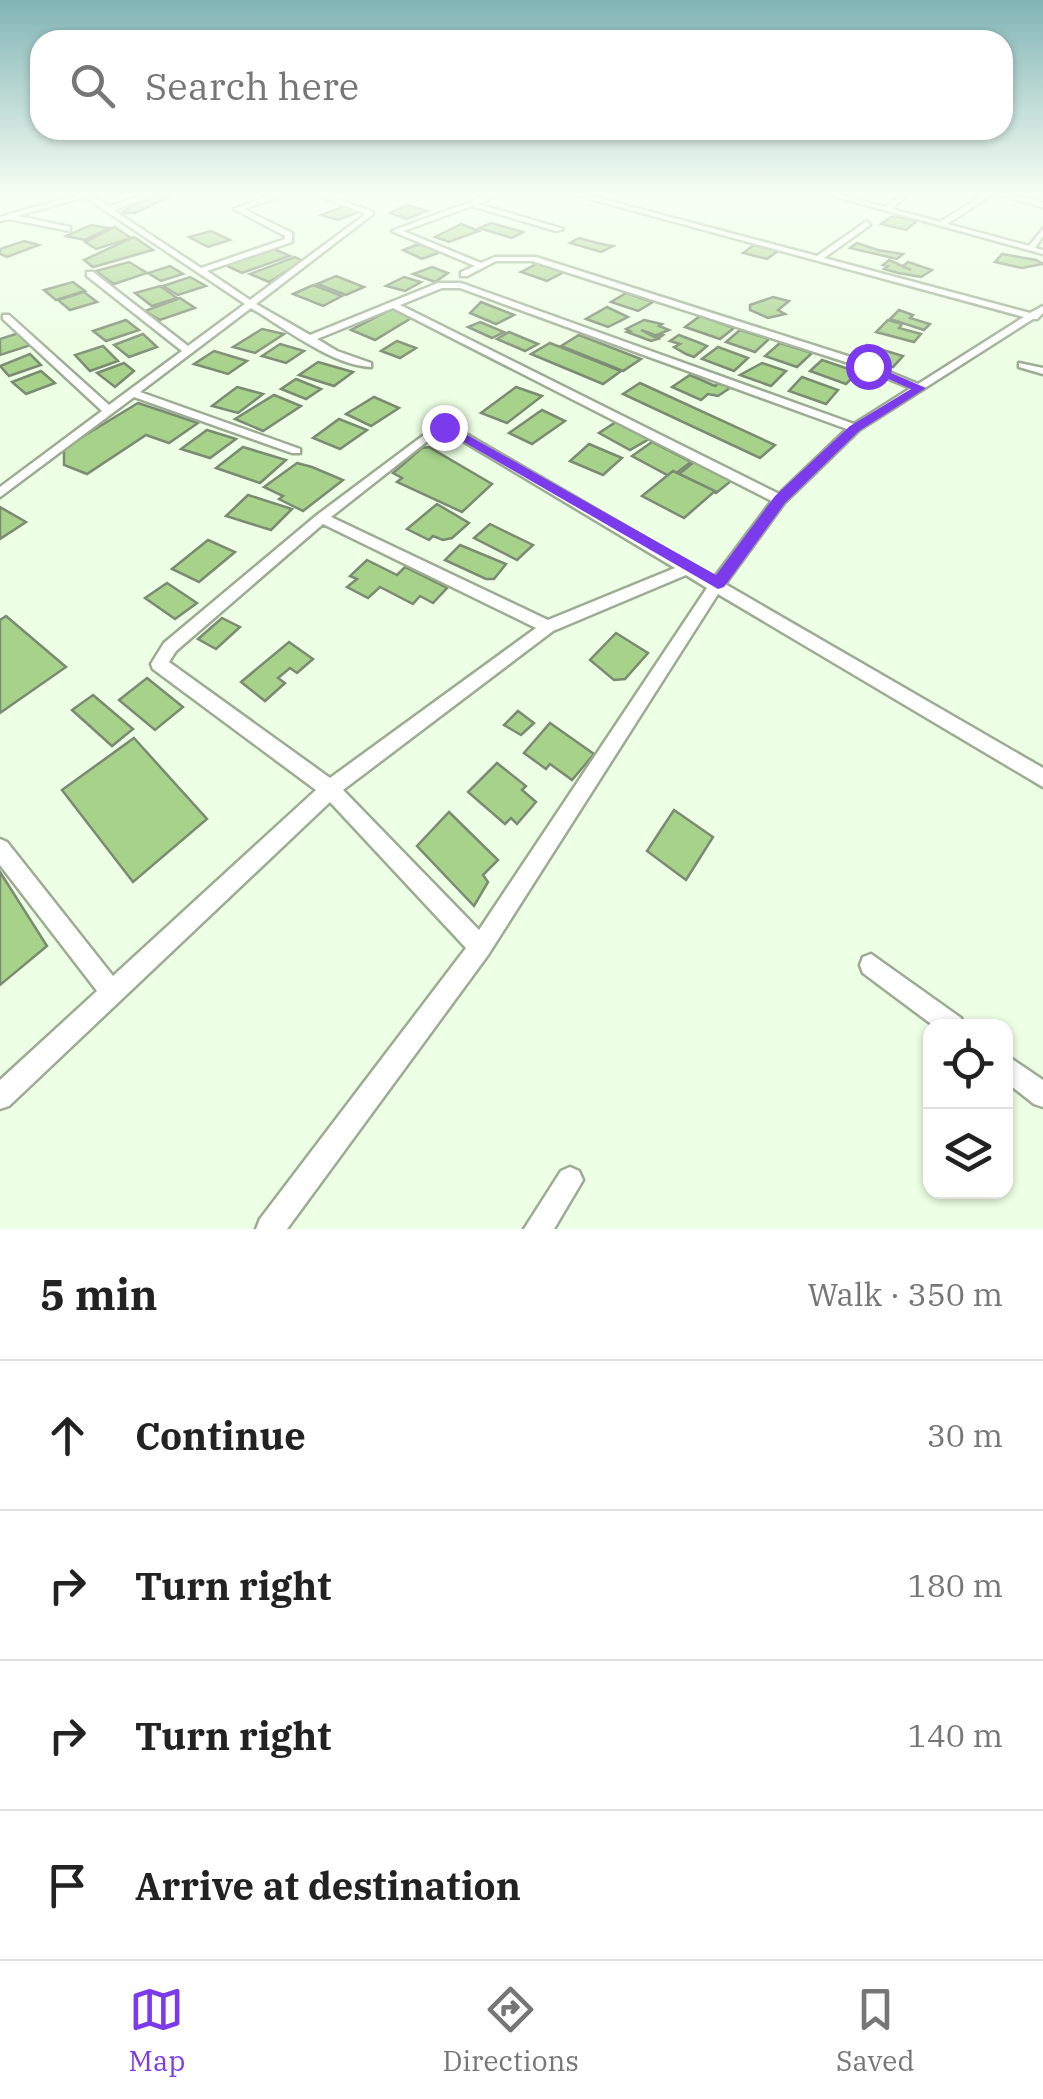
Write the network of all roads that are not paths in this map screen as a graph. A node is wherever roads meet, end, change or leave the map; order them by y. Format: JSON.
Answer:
{"nodes":[{"id":1,"x":174,"y":251,"type":"edge"},
{"id":2,"x":256,"y":251,"type":"edge"},
{"id":3,"x":321,"y":251,"type":"edge"},
{"id":4,"x":446,"y":251,"type":"edge"},
{"id":5,"x":785,"y":251,"type":"edge"},
{"id":6,"x":828,"y":251,"type":"edge"},
{"id":7,"x":816,"y":260,"type":"junction"},
{"id":8,"x":480,"y":265,"type":"junction"},
{"id":9,"x":202,"y":270,"type":"junction"},
{"id":10,"x":90,"y":274,"type":"dead end"},
{"id":11,"x":464,"y":274,"type":"dead end"},
{"id":12,"x":252,"y":305,"type":"junction"},
{"id":13,"x":394,"y":306,"type":"junction"},
{"id":14,"x":1043,"y":308,"type":"edge"},
{"id":15,"x":1031,"y":316,"type":"junction"},
{"id":16,"x":6,"y":317,"type":"dead end"},
{"id":17,"x":1043,"y":319,"type":"edge"},
{"id":18,"x":308,"y":339,"type":"junction"},
{"id":19,"x":189,"y":352,"type":"junction"},
{"id":20,"x":368,"y":365,"type":"dead end"},
{"id":21,"x":1024,"y":365,"type":"dead end"},
{"id":22,"x":1043,"y":371,"type":"edge"},
{"id":23,"x":920,"y":388,"type":"junction"},
{"id":24,"x":133,"y":394,"type":"junction"},
{"id":25,"x":110,"y":411,"type":"junction"},
{"id":26,"x":855,"y":428,"type":"junction"},
{"id":27,"x":296,"y":450,"type":"dead end"},
{"id":28,"x":0,"y":492,"type":"edge"},
{"id":29,"x":780,"y":500,"type":"junction"},
{"id":30,"x":322,"y":518,"type":"junction"},
{"id":31,"x":688,"y":568,"type":"junction"},
{"id":32,"x":718,"y":583,"type":"junction"},
{"id":33,"x":548,"y":626,"type":"junction"},
{"id":34,"x":1043,"y":778,"type":"edge"},
{"id":35,"x":330,"y":789,"type":"junction"},
{"id":36,"x":0,"y":850,"type":"edge"},
{"id":37,"x":480,"y":947,"type":"junction"},
{"id":38,"x":871,"y":964,"type":"dead end"},
{"id":39,"x":111,"y":992,"type":"junction"},
{"id":40,"x":944,"y":1019,"type":"edge"},
{"id":41,"x":1013,"y":1071,"type":"edge"},
{"id":42,"x":1043,"y":1095,"type":"edge"},
{"id":43,"x":0,"y":1097,"type":"edge"},
{"id":44,"x":570,"y":1180,"type":"dead end"},
{"id":45,"x":270,"y":1229,"type":"edge"},
{"id":46,"x":538,"y":1229,"type":"edge"}],
"edges":[{"from":1,"to":9,"type":"street"},
{"from":2,"to":9,"type":"street"},
{"from":3,"to":12,"type":"street"},
{"from":4,"to":8,"type":"street"},
{"from":5,"to":7,"type":"street"},
{"from":6,"to":7,"type":"street"},
{"from":7,"to":15,"type":"street"},
{"from":8,"to":11,"type":"street"},
{"from":8,"to":23,"type":"street"},
{"from":9,"to":12,"type":"street"},
{"from":10,"to":19,"type":"street"},
{"from":12,"to":18,"type":"street"},
{"from":12,"to":19,"type":"street"},
{"from":13,"to":18,"type":"street"},
{"from":13,"to":26,"type":"street"},
{"from":13,"to":29,"type":"street"},
{"from":14,"to":15,"type":"street"},
{"from":15,"to":17,"type":"street"},
{"from":15,"to":23,"type":"street"},
{"from":16,"to":25,"type":"street"},
{"from":18,"to":20,"type":"street"},
{"from":19,"to":24,"type":"street"},
{"from":21,"to":22,"type":"street"},
{"from":23,"to":26,"type":"street"},
{"from":24,"to":25,"type":"street"},
{"from":24,"to":27,"type":"street"},
{"from":25,"to":28,"type":"street"},
{"from":26,"to":29,"type":"street"},
{"from":29,"to":32,"type":"street"},
{"from":30,"to":31,"type":"street"},
{"from":30,"to":33,"type":"street"},
{"from":30,"to":35,"type":"street"},
{"from":31,"to":32,"type":"street"},
{"from":31,"to":33,"type":"street"},
{"from":32,"to":34,"type":"street"},
{"from":32,"to":37,"type":"street"},
{"from":33,"to":35,"type":"street"},
{"from":35,"to":37,"type":"street"},
{"from":35,"to":39,"type":"street"},
{"from":36,"to":39,"type":"street"},
{"from":37,"to":45,"type":"street"},
{"from":38,"to":40,"type":"street"},
{"from":39,"to":43,"type":"street"},
{"from":41,"to":42,"type":"street"},
{"from":44,"to":46,"type":"street"}]}
